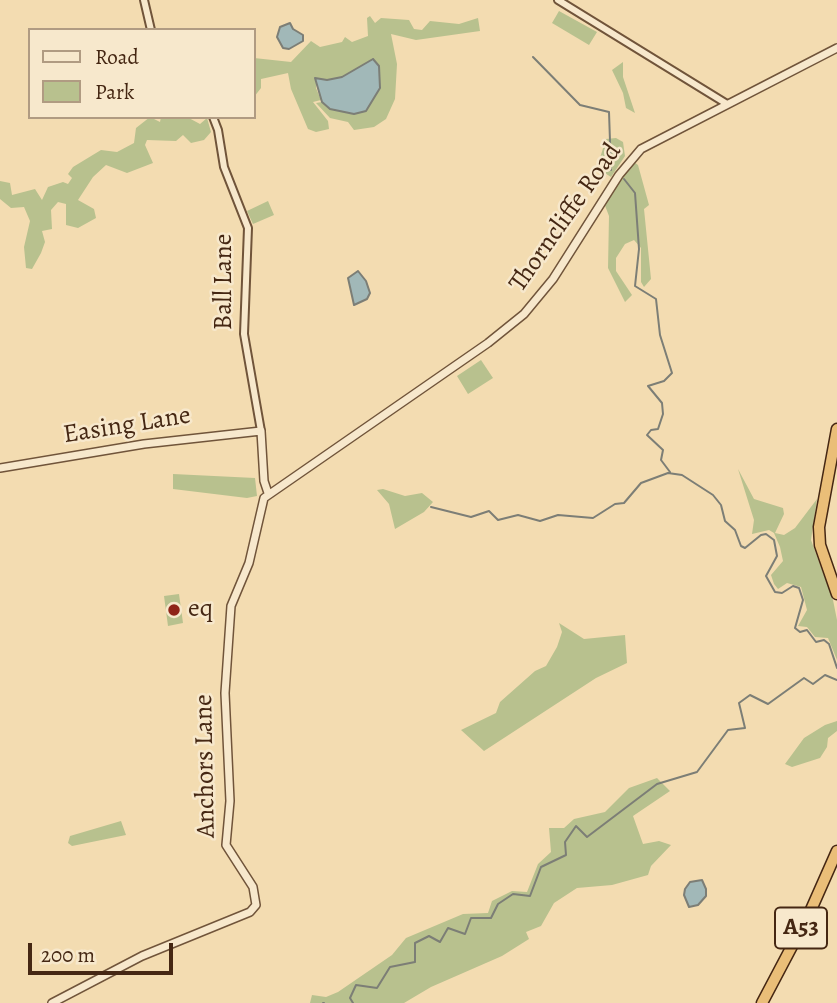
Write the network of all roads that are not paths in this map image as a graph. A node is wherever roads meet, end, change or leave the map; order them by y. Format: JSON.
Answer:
{"nodes":[{"id":1,"x":144,"y":0,"type":"edge"},
{"id":2,"x":558,"y":0,"type":"edge"},
{"id":3,"x":151,"y":28,"type":"edge"},
{"id":4,"x":837,"y":48,"type":"edge"},
{"id":5,"x":727,"y":104,"type":"junction"},
{"id":6,"x":214,"y":119,"type":"edge"},
{"id":7,"x":837,"y":429,"type":"edge"},
{"id":8,"x":261,"y":431,"type":"junction"},
{"id":9,"x":0,"y":468,"type":"edge"},
{"id":10,"x":268,"y":493,"type":"junction"},
{"id":11,"x":837,"y":594,"type":"edge"},
{"id":12,"x":837,"y":851,"type":"edge"},
{"id":13,"x":52,"y":1003,"type":"edge"},
{"id":14,"x":762,"y":1003,"type":"edge"}],
"edges":[{"from":1,"to":3,"type":"street"},
{"from":2,"to":5,"type":"street"},
{"from":4,"to":5,"type":"street","name":"Thorncliffe Road"},
{"from":5,"to":10,"type":"street","name":"Thorncliffe Road"},
{"from":6,"to":8,"type":"street","name":"Ball Lane"},
{"from":7,"to":11,"type":"highway"},
{"from":8,"to":9,"type":"street","name":"Easing Lane"},
{"from":8,"to":10,"type":"street","name":"Ball Lane"},
{"from":10,"to":13,"type":"street","name":"Anchors Lane"},
{"from":12,"to":14,"type":"highway","number":"A53"}]}
